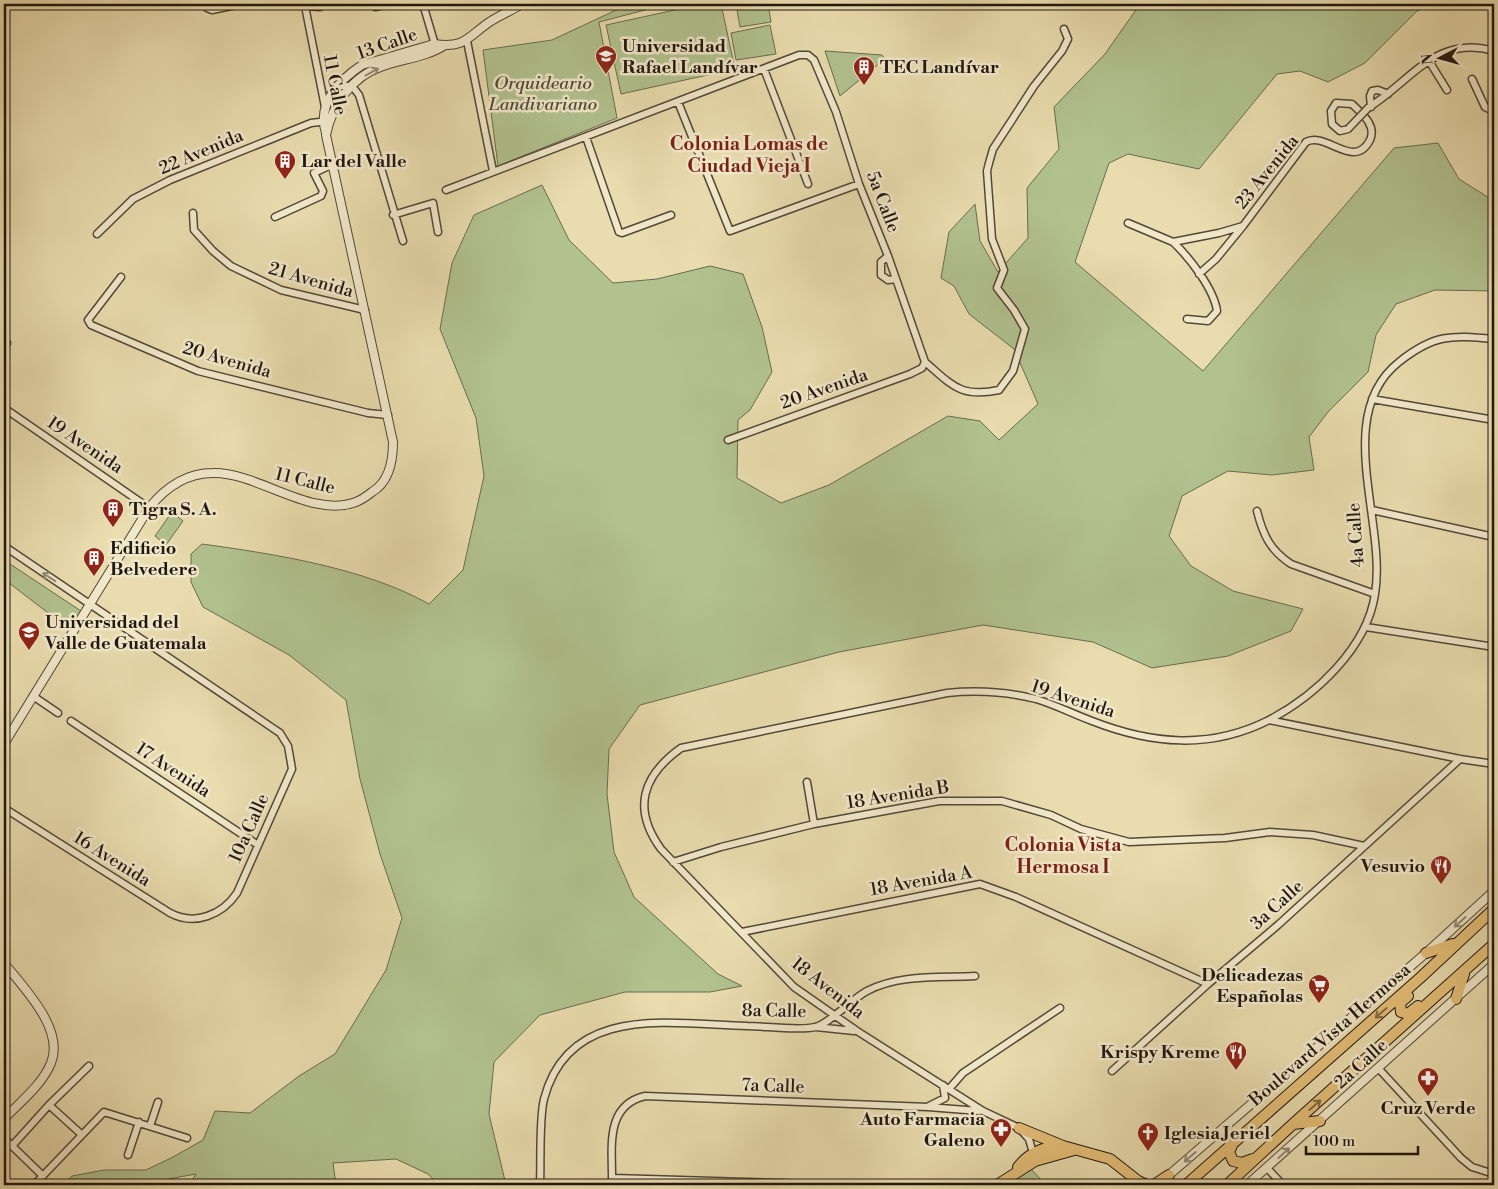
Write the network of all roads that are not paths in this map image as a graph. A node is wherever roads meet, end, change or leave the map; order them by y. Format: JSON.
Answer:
{"nodes":[{"id":1,"x":206,"y":4,"type":"edge"},
{"id":2,"x":241,"y":4,"type":"edge"},
{"id":3,"x":289,"y":4,"type":"edge"},
{"id":4,"x":322,"y":4,"type":"edge"},
{"id":5,"x":388,"y":4,"type":"edge"},
{"id":6,"x":423,"y":4,"type":"edge"},
{"id":7,"x":505,"y":4,"type":"edge"},
{"id":8,"x":522,"y":4,"type":"edge"},
{"id":9,"x":305,"y":6,"type":"junction"},
{"id":10,"x":375,"y":7,"type":"dead end"},
{"id":11,"x":508,"y":12,"type":"junction"},
{"id":12,"x":1064,"y":29,"type":"dead end"},
{"id":13,"x":467,"y":41,"type":"junction"},
{"id":14,"x":435,"y":47,"type":"junction"},
{"id":15,"x":1494,"y":51,"type":"edge"},
{"id":16,"x":1429,"y":61,"type":"junction"},
{"id":17,"x":764,"y":69,"type":"junction"},
{"id":18,"x":1472,"y":79,"type":"dead end"},
{"id":19,"x":338,"y":86,"type":"junction"},
{"id":20,"x":352,"y":86,"type":"junction"},
{"id":21,"x":1447,"y":90,"type":"dead end"},
{"id":22,"x":1388,"y":94,"type":"junction"},
{"id":23,"x":678,"y":102,"type":"junction"},
{"id":24,"x":325,"y":107,"type":"junction"},
{"id":25,"x":1369,"y":108,"type":"junction"},
{"id":26,"x":1494,"y":108,"type":"edge"},
{"id":27,"x":326,"y":122,"type":"junction"},
{"id":28,"x":586,"y":137,"type":"junction"},
{"id":29,"x":331,"y":165,"type":"junction"},
{"id":30,"x":494,"y":171,"type":"junction"},
{"id":31,"x":808,"y":184,"type":"dead end"},
{"id":32,"x":860,"y":184,"type":"junction"},
{"id":33,"x":446,"y":190,"type":"dead end"},
{"id":34,"x":193,"y":213,"type":"dead end"},
{"id":35,"x":393,"y":215,"type":"junction"},
{"id":36,"x":671,"y":215,"type":"dead end"},
{"id":37,"x":275,"y":217,"type":"dead end"},
{"id":38,"x":1128,"y":224,"type":"dead end"},
{"id":39,"x":1243,"y":226,"type":"junction"},
{"id":40,"x":438,"y":232,"type":"dead end"},
{"id":41,"x":97,"y":234,"type":"dead end"},
{"id":42,"x":402,"y":241,"type":"dead end"},
{"id":43,"x":1172,"y":242,"type":"junction"},
{"id":44,"x":888,"y":256,"type":"junction"},
{"id":45,"x":1199,"y":274,"type":"junction"},
{"id":46,"x":121,"y":277,"type":"dead end"},
{"id":47,"x":896,"y":279,"type":"junction"},
{"id":48,"x":365,"y":310,"type":"junction"},
{"id":49,"x":1187,"y":319,"type":"dead end"},
{"id":50,"x":1494,"y":338,"type":"edge"},
{"id":51,"x":925,"y":362,"type":"junction"},
{"id":52,"x":1372,"y":399,"type":"junction"},
{"id":53,"x":4,"y":408,"type":"edge"},
{"id":54,"x":388,"y":415,"type":"junction"},
{"id":55,"x":1494,"y":420,"type":"edge"},
{"id":56,"x":728,"y":440,"type":"dead end"},
{"id":57,"x":149,"y":508,"type":"junction"},
{"id":58,"x":1372,"y":510,"type":"junction"},
{"id":59,"x":1257,"y":511,"type":"dead end"},
{"id":60,"x":1494,"y":537,"type":"edge"},
{"id":61,"x":4,"y":546,"type":"edge"},
{"id":62,"x":1376,"y":594,"type":"junction"},
{"id":63,"x":90,"y":604,"type":"junction"},
{"id":64,"x":1366,"y":627,"type":"junction"},
{"id":65,"x":1494,"y":647,"type":"edge"},
{"id":66,"x":33,"y":696,"type":"junction"},
{"id":67,"x":58,"y":713,"type":"dead end"},
{"id":68,"x":1269,"y":720,"type":"junction"},
{"id":69,"x":71,"y":721,"type":"dead end"},
{"id":70,"x":4,"y":744,"type":"edge"},
{"id":71,"x":1460,"y":759,"type":"junction"},
{"id":72,"x":1494,"y":764,"type":"edge"},
{"id":73,"x":651,"y":776,"type":"joint"},
{"id":74,"x":807,"y":782,"type":"dead end"},
{"id":75,"x":4,"y":808,"type":"edge"},
{"id":76,"x":814,"y":824,"type":"junction"},
{"id":77,"x":258,"y":845,"type":"junction"},
{"id":78,"x":1364,"y":846,"type":"junction"},
{"id":79,"x":673,"y":862,"type":"junction"},
{"id":80,"x":1494,"y":891,"type":"edge"},
{"id":81,"x":1494,"y":909,"type":"edge"},
{"id":82,"x":209,"y":916,"type":"joint"},
{"id":83,"x":742,"y":932,"type":"junction"},
{"id":84,"x":1456,"y":943,"type":"junction"},
{"id":85,"x":1494,"y":944,"type":"edge"},
{"id":86,"x":1426,"y":953,"type":"junction"},
{"id":87,"x":4,"y":963,"type":"edge"},
{"id":88,"x":1435,"y":963,"type":"junction"},
{"id":89,"x":1494,"y":964,"type":"edge"},
{"id":90,"x":1468,"y":968,"type":"junction"},
{"id":91,"x":974,"y":976,"type":"dead end"},
{"id":92,"x":1208,"y":984,"type":"junction"},
{"id":93,"x":1456,"y":999,"type":"junction"},
{"id":94,"x":1434,"y":1000,"type":"junction"},
{"id":95,"x":1060,"y":1008,"type":"dead end"},
{"id":96,"x":833,"y":1015,"type":"junction"},
{"id":97,"x":816,"y":1027,"type":"junction"},
{"id":98,"x":857,"y":1031,"type":"junction"},
{"id":99,"x":89,"y":1066,"type":"dead end"},
{"id":100,"x":1379,"y":1069,"type":"junction"},
{"id":101,"x":1112,"y":1071,"type":"dead end"},
{"id":102,"x":942,"y":1084,"type":"junction"},
{"id":103,"x":949,"y":1089,"type":"junction"},
{"id":104,"x":158,"y":1102,"type":"dead end"},
{"id":105,"x":49,"y":1105,"type":"junction"},
{"id":106,"x":928,"y":1107,"type":"junction"},
{"id":107,"x":983,"y":1111,"type":"junction"},
{"id":108,"x":4,"y":1119,"type":"edge"},
{"id":109,"x":1320,"y":1121,"type":"junction"},
{"id":110,"x":139,"y":1122,"type":"junction"},
{"id":111,"x":1293,"y":1124,"type":"junction"},
{"id":112,"x":150,"y":1126,"type":"junction"},
{"id":113,"x":1019,"y":1128,"type":"junction"},
{"id":114,"x":81,"y":1134,"type":"junction"},
{"id":115,"x":187,"y":1138,"type":"dead end"},
{"id":116,"x":1233,"y":1142,"type":"junction"},
{"id":117,"x":1063,"y":1146,"type":"junction"},
{"id":118,"x":1077,"y":1149,"type":"junction"},
{"id":119,"x":1033,"y":1152,"type":"junction"},
{"id":120,"x":128,"y":1155,"type":"dead end"},
{"id":121,"x":1257,"y":1158,"type":"junction"},
{"id":122,"x":1023,"y":1167,"type":"junction"},
{"id":123,"x":1267,"y":1168,"type":"junction"},
{"id":124,"x":1012,"y":1174,"type":"junction"},
{"id":125,"x":1494,"y":1174,"type":"edge"},
{"id":126,"x":1169,"y":1175,"type":"junction"},
{"id":127,"x":42,"y":1176,"type":"junction"},
{"id":128,"x":613,"y":1182,"type":"edge"},
{"id":129,"x":1142,"y":1184,"type":"edge"},
{"id":130,"x":34,"y":1185,"type":"edge"},
{"id":131,"x":540,"y":1185,"type":"edge"},
{"id":132,"x":846,"y":1185,"type":"edge"},
{"id":133,"x":996,"y":1185,"type":"edge"},
{"id":134,"x":1154,"y":1185,"type":"edge"},
{"id":135,"x":1164,"y":1185,"type":"edge"},
{"id":136,"x":1186,"y":1185,"type":"edge"},
{"id":137,"x":1228,"y":1185,"type":"edge"},
{"id":138,"x":1248,"y":1185,"type":"edge"},
{"id":139,"x":1283,"y":1185,"type":"edge"}],
"edges":[{"from":1,"to":2,"type":"street"},
{"from":3,"to":9,"type":"street"},
{"from":4,"to":9,"type":"street"},
{"from":5,"to":10,"type":"street"},
{"from":6,"to":14,"type":"street"},
{"from":7,"to":11,"type":"street"},
{"from":8,"to":11,"type":"street"},
{"from":9,"to":24,"type":"street","name":"11 Calle"},
{"from":11,"to":13,"type":"street"},
{"from":12,"to":51,"type":"street"},
{"from":13,"to":14,"type":"street","name":"13 Calle"},
{"from":13,"to":30,"type":"street"},
{"from":14,"to":19,"type":"street","name":"13 Calle"},
{"from":20,"to":14,"type":"street","name":"13 Calle","one_way":true},
{"from":15,"to":16,"type":"street","name":"23 Avenida"},
{"from":16,"to":21,"type":"street"},
{"from":16,"to":22,"type":"street","name":"23 Avenida"},
{"from":17,"to":23,"type":"street"},
{"from":17,"to":31,"type":"street"},
{"from":17,"to":32,"type":"street","name":"5a Calle"},
{"from":18,"to":26,"type":"street"},
{"from":19,"to":20,"type":"street"},
{"from":19,"to":24,"type":"street","name":"13 Calle"},
{"from":20,"to":27,"type":"street","name":"13 Calle"},
{"from":20,"to":35,"type":"street"},
{"from":22,"to":25,"type":"street","name":"23 Avenida"},
{"from":22,"to":25,"type":"street"},
{"from":23,"to":28,"type":"street"},
{"from":23,"to":32,"type":"street"},
{"from":24,"to":27,"type":"street","name":"13 Calle"},
{"from":25,"to":39,"type":"street","name":"23 Avenida","bridge":true},
{"from":27,"to":29,"type":"street","name":"11 Calle"},
{"from":27,"to":41,"type":"street","name":"22 Avenida"},
{"from":28,"to":30,"type":"street"},
{"from":28,"to":36,"type":"street"},
{"from":29,"to":37,"type":"street"},
{"from":29,"to":48,"type":"street","name":"11 Calle"},
{"from":30,"to":33,"type":"street"},
{"from":32,"to":44,"type":"street","name":"5a Calle"},
{"from":34,"to":48,"type":"street","name":"21 Avenida"},
{"from":35,"to":40,"type":"street"},
{"from":35,"to":42,"type":"street"},
{"from":38,"to":43,"type":"street"},
{"from":39,"to":43,"type":"street","name":"23 Avenida"},
{"from":39,"to":45,"type":"street","name":"23 Avenida"},
{"from":43,"to":45,"type":"street"},
{"from":44,"to":47,"type":"street","name":"5a Calle"},
{"from":44,"to":47,"type":"street"},
{"from":45,"to":49,"type":"street"},
{"from":46,"to":54,"type":"street","name":"20 Avenida"},
{"from":47,"to":51,"type":"street","name":"5a Calle"},
{"from":48,"to":54,"type":"street","name":"11 Calle"},
{"from":50,"to":52,"type":"street","name":"4a Calle"},
{"from":51,"to":56,"type":"street","name":"20 Avenida"},
{"from":52,"to":55,"type":"street"},
{"from":52,"to":58,"type":"street","name":"4a Calle"},
{"from":53,"to":57,"type":"street","name":"19 Avenida"},
{"from":54,"to":57,"type":"street","name":"11 Calle"},
{"from":57,"to":63,"type":"street","name":"11 Calle"},
{"from":58,"to":60,"type":"street"},
{"from":58,"to":62,"type":"street","name":"4a Calle"},
{"from":59,"to":62,"type":"street"},
{"from":63,"to":61,"type":"street","one_way":true},
{"from":62,"to":64,"type":"street","name":"4a Calle"},
{"from":63,"to":66,"type":"street","name":"11 Calle"},
{"from":63,"to":77,"type":"street","name":"10a Calle"},
{"from":64,"to":65,"type":"street"},
{"from":64,"to":68,"type":"street","name":"4a Calle"},
{"from":66,"to":67,"type":"street"},
{"from":66,"to":70,"type":"street","name":"11 Calle"},
{"from":68,"to":71,"type":"street"},
{"from":68,"to":73,"type":"street","name":"19 Avenida"},
{"from":69,"to":77,"type":"street","name":"17 Avenida"},
{"from":71,"to":72,"type":"street"},
{"from":71,"to":78,"type":"street","name":"3a Calle"},
{"from":73,"to":79,"type":"street","name":"18 Avenida"},
{"from":74,"to":76,"type":"street"},
{"from":75,"to":82,"type":"street","name":"16 Avenida"},
{"from":76,"to":78,"type":"street","name":"18 Avenida B"},
{"from":76,"to":79,"type":"street","name":"18 Avenida B"},
{"from":77,"to":82,"type":"street","name":"10a Calle"},
{"from":78,"to":92,"type":"street","name":"3a Calle"},
{"from":79,"to":83,"type":"street","name":"18 Avenida"},
{"from":80,"to":86,"type":"street","one_way":true},
{"from":81,"to":84,"type":"main road","name":"Boulevard Vista Hermosa"},
{"from":83,"to":92,"type":"street","name":"18 Avenida A"},
{"from":83,"to":96,"type":"street","name":"18 Avenida"},
{"from":84,"to":86,"type":"main road"},
{"from":84,"to":88,"type":"main road","name":"Boulevard Vista Hermosa"},
{"from":85,"to":90,"type":"main road"},
{"from":86,"to":126,"type":"street","one_way":true},
{"from":87,"to":108,"type":"street"},
{"from":88,"to":94,"type":"main road"},
{"from":88,"to":116,"type":"main road","name":"Boulevard Vista Hermosa","one_way":true},
{"from":89,"to":93,"type":"street","name":"2a Calle"},
{"from":90,"to":93,"type":"main road"},
{"from":90,"to":94,"type":"main road"},
{"from":91,"to":96,"type":"street","name":"8a Calle"},
{"from":92,"to":101,"type":"street","name":"3a Calle"},
{"from":93,"to":100,"type":"street","name":"2a Calle"},
{"from":111,"to":94,"type":"main road","one_way":true},
{"from":95,"to":103,"type":"street"},
{"from":96,"to":97,"type":"street","name":"8a Calle"},
{"from":96,"to":98,"type":"street","name":"18 Avenida"},
{"from":97,"to":98,"type":"street"},
{"from":97,"to":131,"type":"street","name":"8a Calle"},
{"from":98,"to":102,"type":"street","name":"18 Avenida"},
{"from":99,"to":105,"type":"street"},
{"from":100,"to":109,"type":"street","name":"2a Calle"},
{"from":100,"to":125,"type":"street"},
{"from":102,"to":103,"type":"street","name":"18 Avenida"},
{"from":102,"to":106,"type":"street"},
{"from":103,"to":107,"type":"street","name":"18 Avenida"},
{"from":104,"to":112,"type":"street"},
{"from":105,"to":114,"type":"street"},
{"from":105,"to":127,"type":"street"},
{"from":106,"to":107,"type":"street","name":"7a Calle"},
{"from":106,"to":128,"type":"street","name":"7a Calle"},
{"from":107,"to":113,"type":"street","name":"18 Avenida"},
{"from":109,"to":111,"type":"main road"},
{"from":123,"to":109,"type":"street","name":"2a Calle","one_way":true},
{"from":110,"to":112,"type":"street"},
{"from":110,"to":114,"type":"street"},
{"from":110,"to":120,"type":"street"},
{"from":111,"to":121,"type":"main road"},
{"from":112,"to":115,"type":"street"},
{"from":113,"to":117,"type":"main road"},
{"from":113,"to":119,"type":"street"},
{"from":114,"to":127,"type":"street"},
{"from":116,"to":121,"type":"main road"},
{"from":116,"to":136,"type":"main road","name":"Boulevard Vista Hermosa"},
{"from":117,"to":118,"type":"main road"},
{"from":117,"to":119,"type":"main road"},
{"from":118,"to":122,"type":"main road"},
{"from":118,"to":129,"type":"main road"},
{"from":119,"to":122,"type":"main road"},
{"from":119,"to":124,"type":"main road"},
{"from":121,"to":137,"type":"main road"},
{"from":122,"to":124,"type":"main road"},
{"from":123,"to":138,"type":"street","name":"2a Calle"},
{"from":123,"to":139,"type":"street"},
{"from":124,"to":133,"type":"main road"},
{"from":126,"to":134,"type":"main road"},
{"from":126,"to":135,"type":"main road"},
{"from":127,"to":130,"type":"street"},
{"from":128,"to":132,"type":"street"}]}
